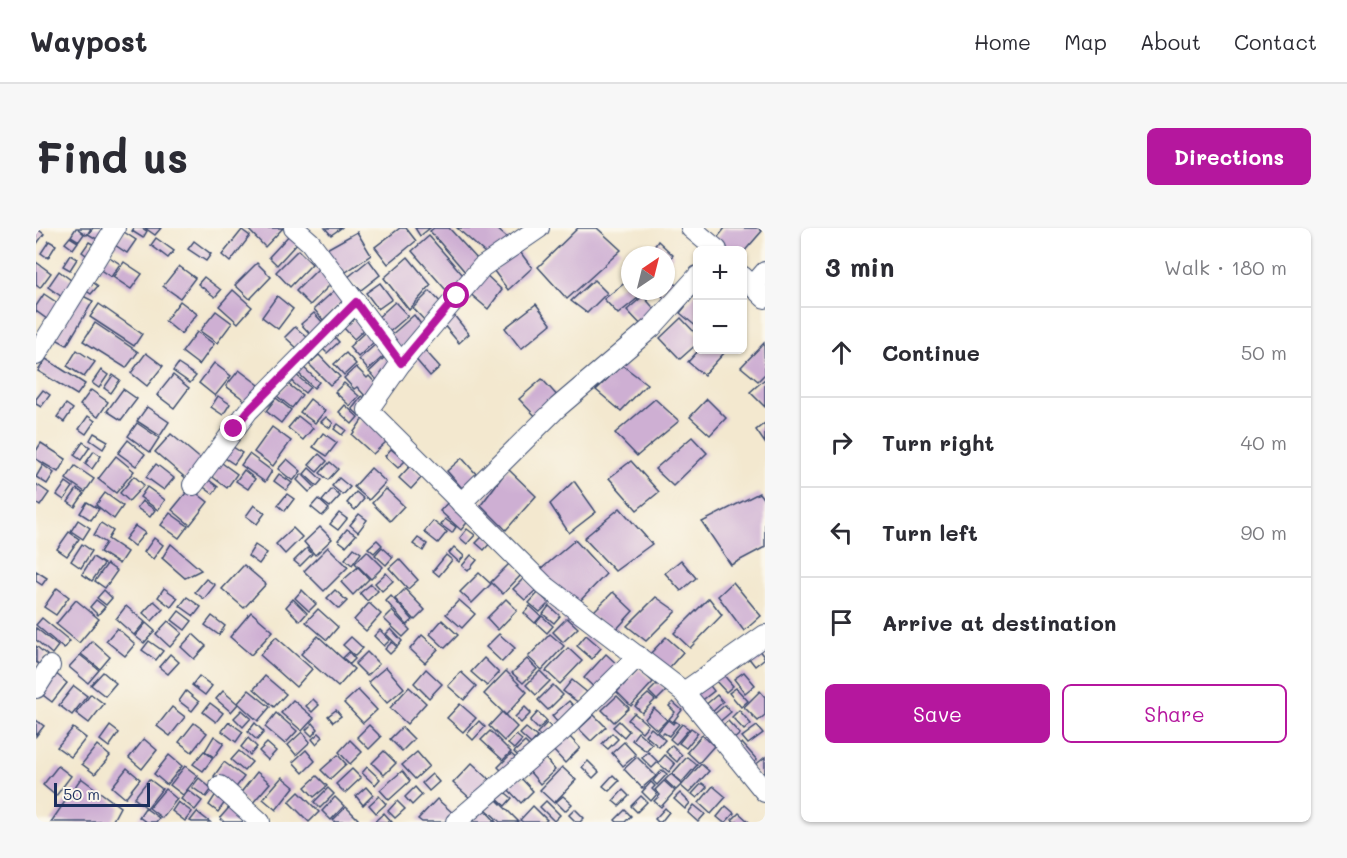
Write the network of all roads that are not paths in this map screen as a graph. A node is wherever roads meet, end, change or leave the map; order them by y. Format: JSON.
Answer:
{"nodes":[{"id":1,"x":115,"y":228,"type":"edge"},
{"id":2,"x":294,"y":228,"type":"edge"},
{"id":3,"x":539,"y":228,"type":"edge"},
{"id":4,"x":691,"y":228,"type":"edge"},
{"id":5,"x":712,"y":246,"type":"edge"},
{"id":6,"x":693,"y":282,"type":"edge"},
{"id":7,"x":356,"y":302,"type":"junction"},
{"id":8,"x":36,"y":355,"type":"edge"},
{"id":9,"x":401,"y":363,"type":"junction"},
{"id":10,"x":193,"y":485,"type":"dead end"},
{"id":11,"x":461,"y":503,"type":"junction"},
{"id":12,"x":765,"y":635,"type":"edge"},
{"id":13,"x":638,"y":656,"type":"junction"},
{"id":14,"x":50,"y":666,"type":"dead end"},
{"id":15,"x":36,"y":688,"type":"edge"},
{"id":16,"x":684,"y":692,"type":"junction"},
{"id":17,"x":220,"y":786,"type":"dead end"},
{"id":18,"x":765,"y":792,"type":"edge"},
{"id":19,"x":260,"y":822,"type":"edge"},
{"id":20,"x":456,"y":822,"type":"edge"}],
"edges":[{"from":1,"to":8,"type":"street"},
{"from":2,"to":7,"type":"street"},
{"from":3,"to":9,"type":"street"},
{"from":4,"to":5,"type":"street"},
{"from":6,"to":11,"type":"street"},
{"from":7,"to":9,"type":"street"},
{"from":7,"to":10,"type":"street"},
{"from":9,"to":11,"type":"street"},
{"from":11,"to":13,"type":"street"},
{"from":12,"to":16,"type":"street"},
{"from":13,"to":16,"type":"street"},
{"from":13,"to":20,"type":"street"},
{"from":14,"to":15,"type":"street"},
{"from":16,"to":18,"type":"street"},
{"from":17,"to":19,"type":"street"}]}
